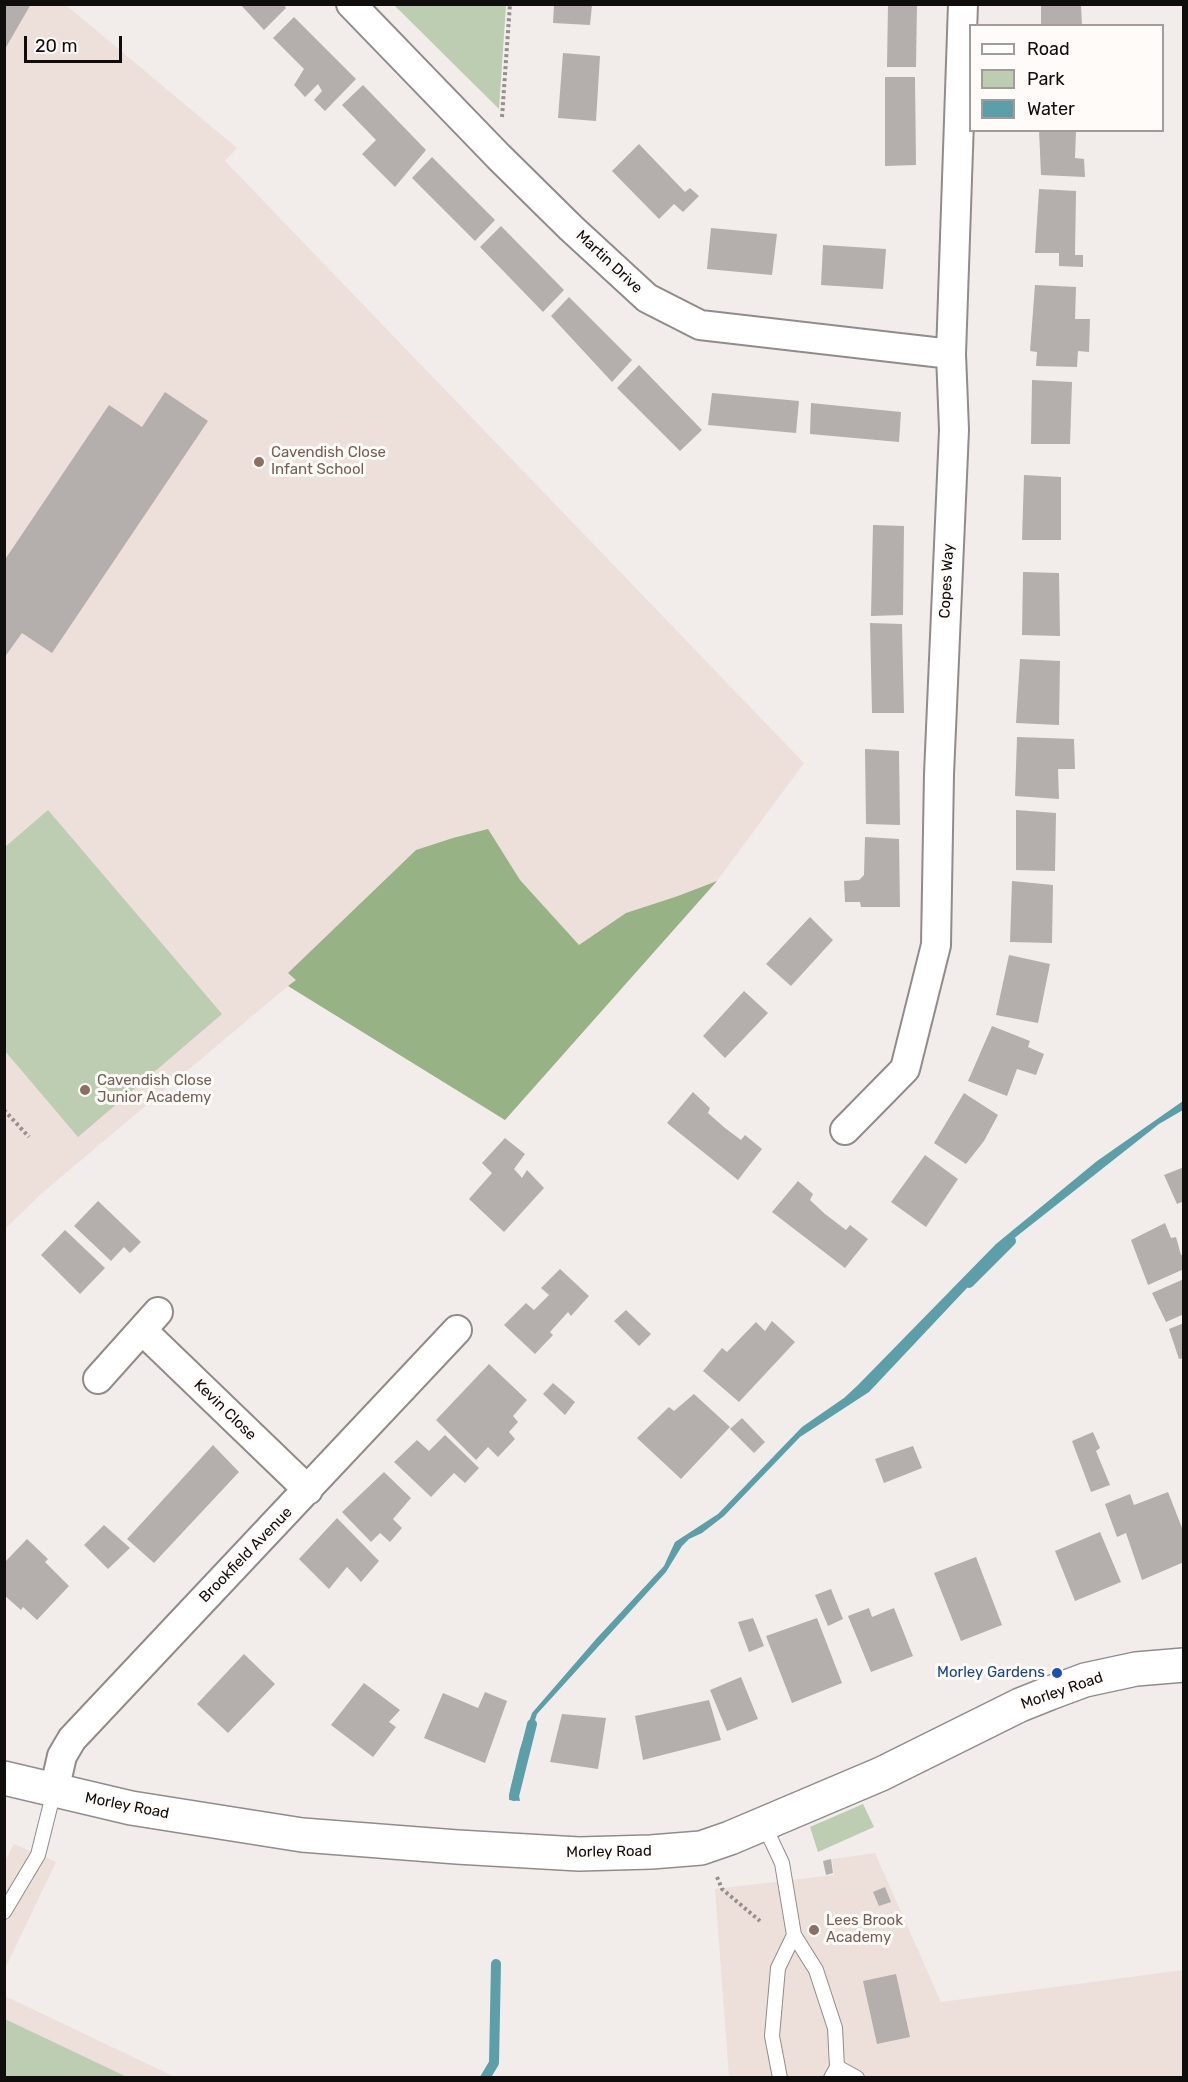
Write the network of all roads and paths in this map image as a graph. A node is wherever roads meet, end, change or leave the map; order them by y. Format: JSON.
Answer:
{"nodes":[{"id":1,"x":351,"y":4,"type":"edge"},
{"id":2,"x":510,"y":4,"type":"edge"},
{"id":3,"x":963,"y":4,"type":"edge"},
{"id":4,"x":499,"y":157,"type":"junction"},
{"id":5,"x":951,"y":354,"type":"junction"},
{"id":6,"x":4,"y":1110,"type":"edge"},
{"id":7,"x":845,"y":1130,"type":"dead end"},
{"id":8,"x":29,"y":1137,"type":"dead end"},
{"id":9,"x":457,"y":1330,"type":"dead end"},
{"id":10,"x":98,"y":1379,"type":"dead end"},
{"id":11,"x":309,"y":1490,"type":"junction"},
{"id":12,"x":1184,"y":1665,"type":"edge"},
{"id":13,"x":4,"y":1778,"type":"edge"},
{"id":14,"x":54,"y":1791,"type":"junction"},
{"id":15,"x":764,"y":1825,"type":"junction"},
{"id":16,"x":717,"y":1876,"type":"dead end"},
{"id":17,"x":4,"y":1912,"type":"edge"},
{"id":18,"x":760,"y":1921,"type":"dead end"},
{"id":19,"x":794,"y":1935,"type":"junction"},
{"id":20,"x":834,"y":2072,"type":"edge"},
{"id":21,"x":780,"y":2078,"type":"edge"},
{"id":22,"x":857,"y":2078,"type":"edge"}],
"edges":[{"from":1,"to":4,"type":"street","name":"Martin Drive"},
{"from":2,"to":4,"type":"path"},
{"from":3,"to":5,"type":"street","name":"Copes Way"},
{"from":4,"to":5,"type":"street","name":"Martin Drive"},
{"from":5,"to":7,"type":"street","name":"Copes Way"},
{"from":6,"to":8,"type":"path"},
{"from":9,"to":11,"type":"street","name":"Brookfield Avenue"},
{"from":10,"to":11,"type":"street","name":"Kevin Close"},
{"from":11,"to":14,"type":"street","name":"Brookfield Avenue"},
{"from":12,"to":15,"type":"street","name":"Morley Road"},
{"from":13,"to":14,"type":"street","name":"Morley Road"},
{"from":14,"to":15,"type":"street","name":"Morley Road"},
{"from":14,"to":17,"type":"lane"},
{"from":15,"to":19,"type":"lane"},
{"from":16,"to":18,"type":"path"},
{"from":19,"to":20,"type":"lane"},
{"from":19,"to":21,"type":"lane"},
{"from":20,"to":22,"type":"lane"}]}
